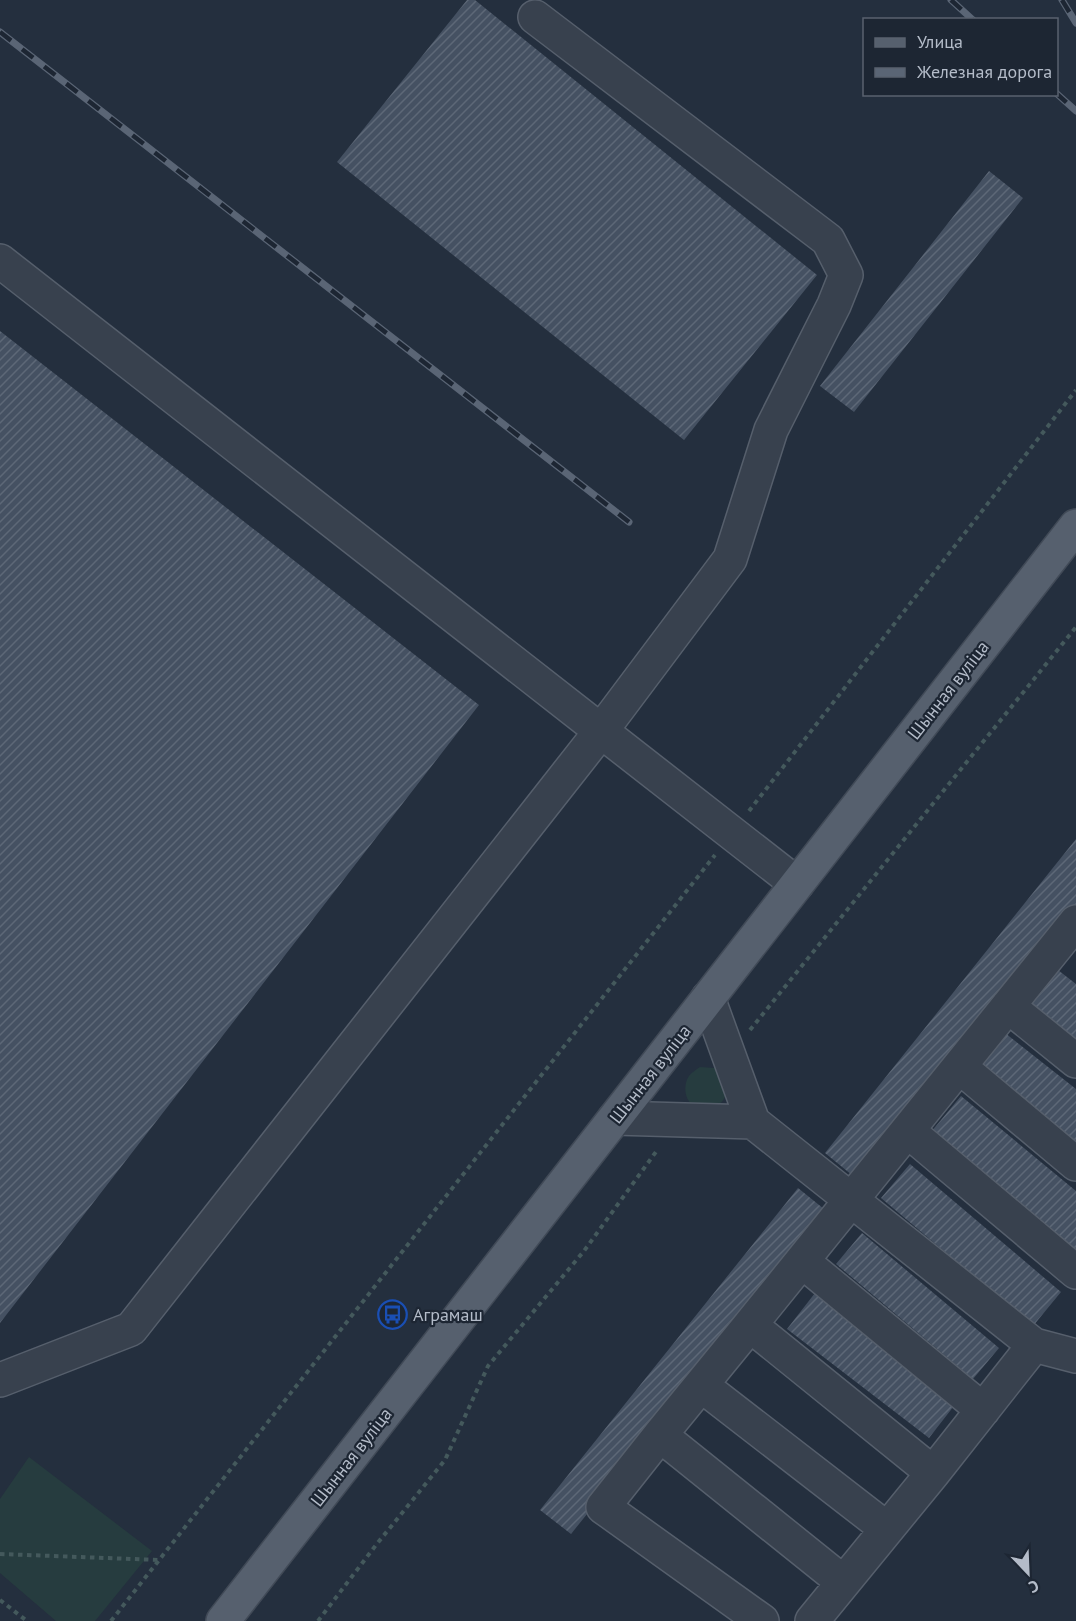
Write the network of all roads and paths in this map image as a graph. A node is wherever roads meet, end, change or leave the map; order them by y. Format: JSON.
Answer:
{"nodes":[{"id":1,"x":535,"y":17,"type":"dead end"},
{"id":2,"x":0,"y":261,"type":"edge"},
{"id":3,"x":1076,"y":390,"type":"edge"},
{"id":4,"x":1076,"y":526,"type":"edge"},
{"id":5,"x":1076,"y":627,"type":"edge"},
{"id":6,"x":600,"y":730,"type":"junction"},
{"id":7,"x":732,"y":833,"type":"junction"},
{"id":8,"x":797,"y":884,"type":"junction"},
{"id":9,"x":1070,"y":942,"type":"edge"},
{"id":10,"x":708,"y":998,"type":"junction"},
{"id":11,"x":1008,"y":1006,"type":"junction"},
{"id":12,"x":729,"y":1056,"type":"junction"},
{"id":13,"x":1076,"y":1061,"type":"edge"},
{"id":14,"x":960,"y":1067,"type":"junction"},
{"id":15,"x":615,"y":1118,"type":"junction"},
{"id":16,"x":678,"y":1120,"type":"junction"},
{"id":17,"x":753,"y":1122,"type":"junction"},
{"id":18,"x":908,"y":1131,"type":"junction"},
{"id":19,"x":1076,"y":1164,"type":"edge"},
{"id":20,"x":853,"y":1200,"type":"junction"},
{"id":21,"x":802,"y":1261,"type":"junction"},
{"id":22,"x":1076,"y":1272,"type":"edge"},
{"id":23,"x":750,"y":1325,"type":"junction"},
{"id":24,"x":1034,"y":1345,"type":"junction"},
{"id":25,"x":1076,"y":1356,"type":"edge"},
{"id":26,"x":0,"y":1380,"type":"edge"},
{"id":27,"x":701,"y":1385,"type":"junction"},
{"id":28,"x":983,"y":1410,"type":"junction"},
{"id":29,"x":660,"y":1435,"type":"junction"},
{"id":30,"x":933,"y":1473,"type":"junction"},
{"id":31,"x":887,"y":1529,"type":"junction"},
{"id":32,"x":0,"y":1554,"type":"edge"},
{"id":33,"x":159,"y":1560,"type":"junction"},
{"id":34,"x":843,"y":1582,"type":"junction"},
{"id":35,"x":0,"y":1600,"type":"edge"},
{"id":36,"x":27,"y":1621,"type":"edge"},
{"id":37,"x":111,"y":1621,"type":"edge"},
{"id":38,"x":223,"y":1621,"type":"edge"},
{"id":39,"x":318,"y":1621,"type":"edge"},
{"id":40,"x":762,"y":1621,"type":"edge"},
{"id":41,"x":812,"y":1621,"type":"edge"}],
"edges":[{"from":1,"to":6,"type":"lane"},
{"from":2,"to":6,"type":"lane"},
{"from":3,"to":7,"type":"path"},
{"from":4,"to":8,"type":"main road","name":"Шынная вуліца"},
{"from":5,"to":12,"type":"path"},
{"from":6,"to":7,"type":"lane"},
{"from":6,"to":26,"type":"lane"},
{"from":7,"to":8,"type":"lane"},
{"from":7,"to":33,"type":"path"},
{"from":8,"to":10,"type":"main road","name":"Шынная вуліца"},
{"from":9,"to":11,"type":"lane"},
{"from":10,"to":12,"type":"lane"},
{"from":10,"to":15,"type":"main road","name":"Шынная вуліца"},
{"from":11,"to":13,"type":"lane"},
{"from":11,"to":14,"type":"lane"},
{"from":12,"to":17,"type":"lane"},
{"from":14,"to":18,"type":"lane"},
{"from":14,"to":19,"type":"lane"},
{"from":15,"to":16,"type":"lane"},
{"from":15,"to":38,"type":"main road","name":"Шынная вуліца"},
{"from":16,"to":17,"type":"lane"},
{"from":16,"to":39,"type":"path"},
{"from":17,"to":20,"type":"lane"},
{"from":18,"to":20,"type":"lane"},
{"from":18,"to":22,"type":"lane"},
{"from":20,"to":21,"type":"lane"},
{"from":20,"to":24,"type":"lane"},
{"from":21,"to":23,"type":"lane"},
{"from":21,"to":28,"type":"lane"},
{"from":23,"to":27,"type":"lane"},
{"from":23,"to":30,"type":"lane"},
{"from":24,"to":25,"type":"lane"},
{"from":24,"to":28,"type":"lane"},
{"from":27,"to":29,"type":"lane"},
{"from":27,"to":31,"type":"lane"},
{"from":28,"to":30,"type":"lane"},
{"from":29,"to":34,"type":"lane"},
{"from":29,"to":40,"type":"lane"},
{"from":30,"to":31,"type":"lane"},
{"from":31,"to":34,"type":"lane"},
{"from":32,"to":33,"type":"path"},
{"from":33,"to":37,"type":"path"},
{"from":34,"to":41,"type":"lane"},
{"from":35,"to":36,"type":"path"}]}
